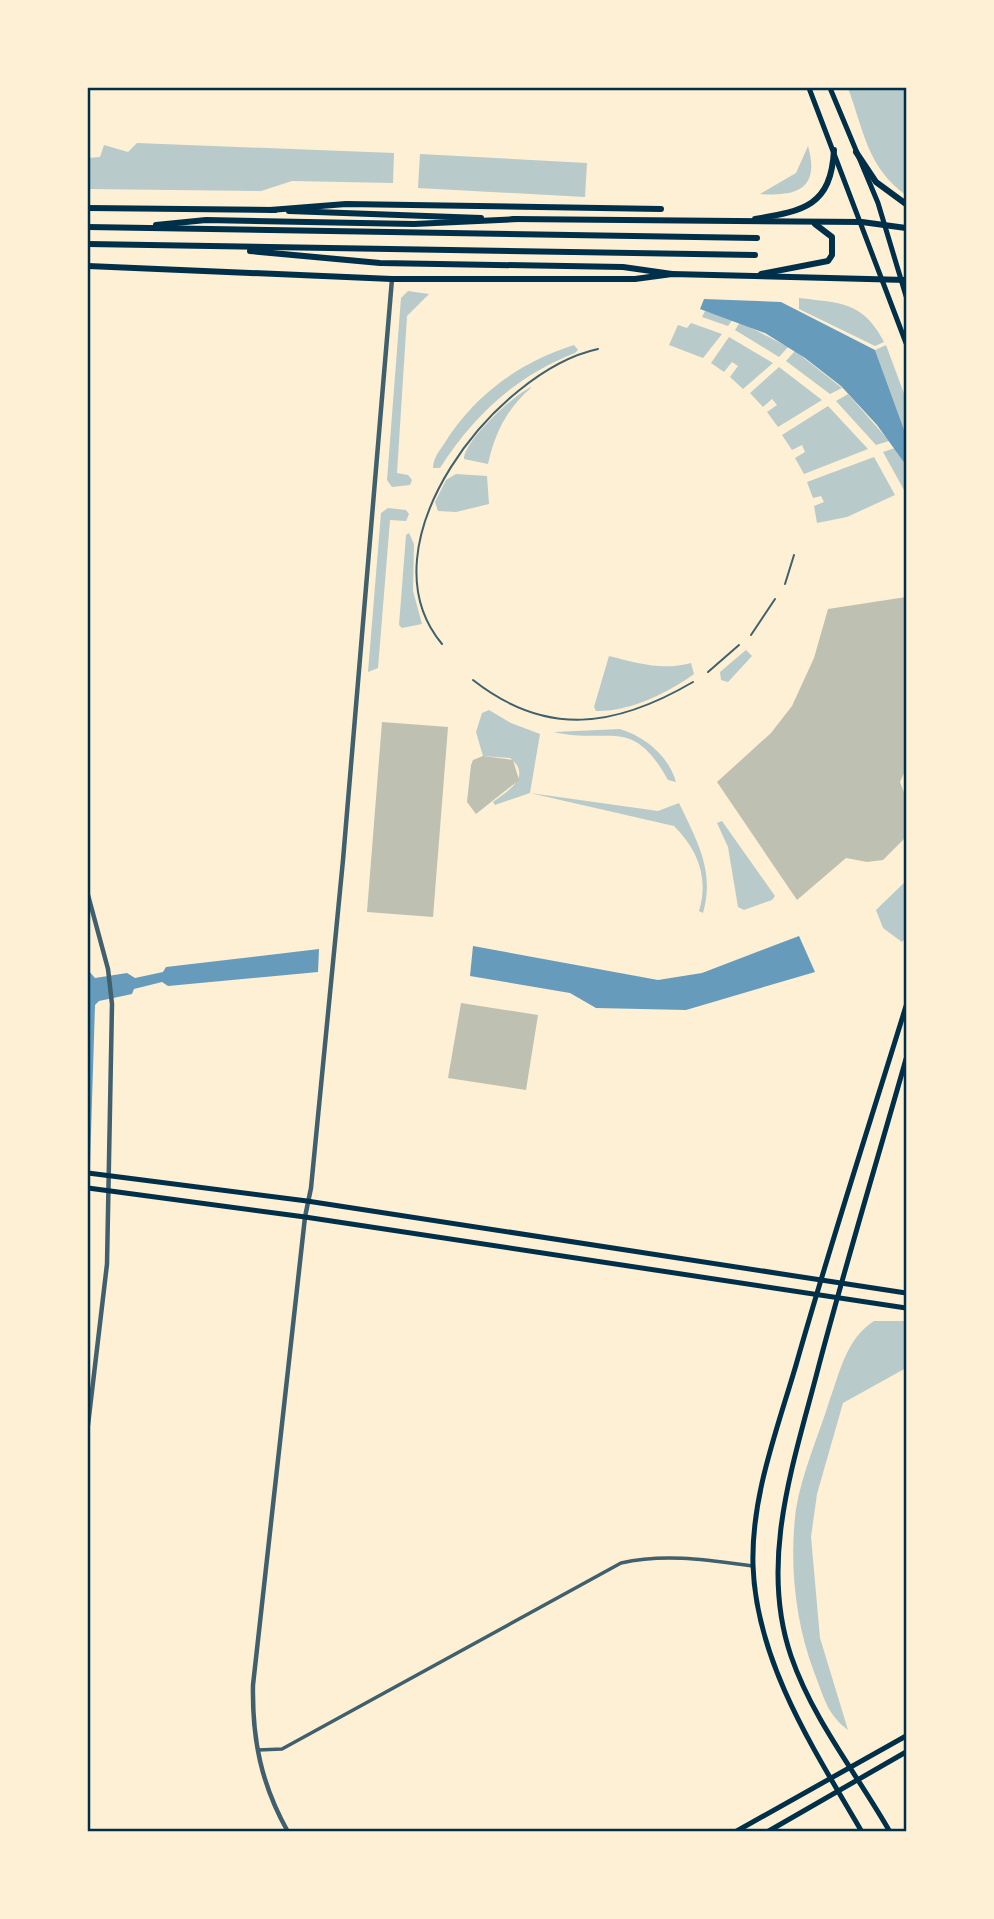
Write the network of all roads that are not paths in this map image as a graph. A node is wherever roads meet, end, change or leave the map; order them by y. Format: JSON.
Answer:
{"nodes":[{"id":1,"x":809,"y":88,"type":"edge"},
{"id":2,"x":830,"y":88,"type":"edge"},
{"id":3,"x":834,"y":150,"type":"junction"},
{"id":4,"x":856,"y":152,"type":"junction"},
{"id":5,"x":906,"y":204,"type":"edge"},
{"id":6,"x":88,"y":208,"type":"edge"},
{"id":7,"x":661,"y":209,"type":"dead end"},
{"id":8,"x":270,"y":210,"type":"junction"},
{"id":9,"x":518,"y":219,"type":"junction"},
{"id":10,"x":740,"y":222,"type":"junction"},
{"id":11,"x":862,"y":222,"type":"junction"},
{"id":12,"x":805,"y":223,"type":"junction"},
{"id":13,"x":885,"y":227,"type":"junction"},
{"id":14,"x":88,"y":228,"type":"edge"},
{"id":15,"x":130,"y":228,"type":"junction"},
{"id":16,"x":906,"y":229,"type":"edge"},
{"id":17,"x":757,"y":238,"type":"dead end"},
{"id":18,"x":88,"y":244,"type":"edge"},
{"id":19,"x":130,"y":244,"type":"junction"},
{"id":20,"x":755,"y":255,"type":"dead end"},
{"id":21,"x":88,"y":266,"type":"edge"},
{"id":22,"x":672,"y":274,"type":"junction"},
{"id":23,"x":746,"y":276,"type":"junction"},
{"id":24,"x":392,"y":279,"type":"junction"},
{"id":25,"x":904,"y":280,"type":"edge"},
{"id":26,"x":883,"y":281,"type":"junction"},
{"id":27,"x":906,"y":296,"type":"edge"},
{"id":28,"x":906,"y":343,"type":"edge"},
{"id":29,"x":598,"y":349,"type":"dead end"},
{"id":30,"x":794,"y":555,"type":"dead end"},
{"id":31,"x":785,"y":584,"type":"dead end"},
{"id":32,"x":775,"y":599,"type":"dead end"},
{"id":33,"x":751,"y":635,"type":"dead end"},
{"id":34,"x":442,"y":644,"type":"dead end"},
{"id":35,"x":739,"y":645,"type":"dead end"},
{"id":36,"x":708,"y":672,"type":"dead end"},
{"id":37,"x":473,"y":680,"type":"dead end"},
{"id":38,"x":693,"y":682,"type":"dead end"},
{"id":39,"x":88,"y":895,"type":"edge"},
{"id":40,"x":906,"y":1006,"type":"edge"},
{"id":41,"x":906,"y":1059,"type":"edge"},
{"id":42,"x":88,"y":1173,"type":"edge"},
{"id":43,"x":110,"y":1176,"type":"junction"},
{"id":44,"x":88,"y":1188,"type":"edge"},
{"id":45,"x":110,"y":1191,"type":"junction"},
{"id":46,"x":307,"y":1202,"type":"junction"},
{"id":47,"x":305,"y":1217,"type":"junction"},
{"id":48,"x":820,"y":1281,"type":"junction"},
{"id":49,"x":840,"y":1284,"type":"junction"},
{"id":50,"x":906,"y":1293,"type":"edge"},
{"id":51,"x":816,"y":1295,"type":"junction"},
{"id":52,"x":836,"y":1299,"type":"junction"},
{"id":53,"x":906,"y":1308,"type":"edge"},
{"id":54,"x":88,"y":1425,"type":"edge"},
{"id":55,"x":753,"y":1566,"type":"junction"},
{"id":56,"x":906,"y":1737,"type":"edge"},
{"id":57,"x":256,"y":1750,"type":"junction"},
{"id":58,"x":906,"y":1752,"type":"edge"},
{"id":59,"x":849,"y":1768,"type":"junction"},
{"id":60,"x":832,"y":1778,"type":"junction"},
{"id":61,"x":859,"y":1779,"type":"junction"},
{"id":62,"x":839,"y":1791,"type":"junction"},
{"id":63,"x":288,"y":1832,"type":"edge"},
{"id":64,"x":735,"y":1832,"type":"edge"},
{"id":65,"x":767,"y":1832,"type":"edge"},
{"id":66,"x":862,"y":1832,"type":"edge"},
{"id":67,"x":890,"y":1832,"type":"edge"}],
"edges":[{"from":1,"to":3,"type":"main road"},
{"from":2,"to":4,"type":"main road"},
{"from":3,"to":10,"type":"main road"},
{"from":3,"to":11,"type":"main road"},
{"from":4,"to":5,"type":"main road"},
{"from":4,"to":13,"type":"main road"},
{"from":6,"to":8,"type":"main road"},
{"from":7,"to":8,"type":"main road"},
{"from":8,"to":9,"type":"main road"},
{"from":9,"to":10,"type":"main road"},
{"from":9,"to":15,"type":"main road"},
{"from":10,"to":12,"type":"main road"},
{"from":11,"to":12,"type":"main road"},
{"from":11,"to":13,"type":"main road"},
{"from":11,"to":26,"type":"main road"},
{"from":12,"to":23,"type":"main road"},
{"from":13,"to":16,"type":"main road"},
{"from":13,"to":25,"type":"main road"},
{"from":14,"to":15,"type":"main road"},
{"from":15,"to":17,"type":"main road"},
{"from":18,"to":19,"type":"main road"},
{"from":19,"to":20,"type":"main road"},
{"from":19,"to":22,"type":"main road"},
{"from":21,"to":24,"type":"main road"},
{"from":22,"to":23,"type":"main road"},
{"from":22,"to":24,"type":"main road"},
{"from":23,"to":26,"type":"main road"},
{"from":24,"to":46,"type":"street"},
{"from":25,"to":26,"type":"main road"},
{"from":25,"to":27,"type":"main road"},
{"from":26,"to":28,"type":"main road"},
{"from":29,"to":34,"type":"lane"},
{"from":30,"to":31,"type":"lane"},
{"from":32,"to":33,"type":"lane"},
{"from":35,"to":36,"type":"lane"},
{"from":37,"to":38,"type":"lane"},
{"from":39,"to":43,"type":"street"},
{"from":40,"to":48,"type":"main road"},
{"from":41,"to":49,"type":"main road"},
{"from":42,"to":43,"type":"main road"},
{"from":43,"to":45,"type":"street"},
{"from":43,"to":46,"type":"main road"},
{"from":44,"to":45,"type":"main road"},
{"from":45,"to":47,"type":"main road"},
{"from":45,"to":54,"type":"street"},
{"from":46,"to":47,"type":"street"},
{"from":46,"to":48,"type":"main road"},
{"from":47,"to":51,"type":"main road"},
{"from":47,"to":57,"type":"street"},
{"from":48,"to":49,"type":"main road"},
{"from":48,"to":51,"type":"main road"},
{"from":49,"to":50,"type":"main road"},
{"from":49,"to":52,"type":"main road"},
{"from":51,"to":52,"type":"main road"},
{"from":51,"to":55,"type":"main road"},
{"from":52,"to":53,"type":"main road"},
{"from":52,"to":59,"type":"main road"},
{"from":55,"to":57,"type":"street"},
{"from":55,"to":60,"type":"main road"},
{"from":56,"to":59,"type":"main road"},
{"from":57,"to":63,"type":"street"},
{"from":58,"to":61,"type":"main road"},
{"from":59,"to":60,"type":"main road"},
{"from":59,"to":61,"type":"main road"},
{"from":60,"to":62,"type":"main road"},
{"from":60,"to":64,"type":"main road"},
{"from":61,"to":62,"type":"main road"},
{"from":61,"to":67,"type":"main road"},
{"from":62,"to":65,"type":"main road"},
{"from":62,"to":66,"type":"main road"}]}
